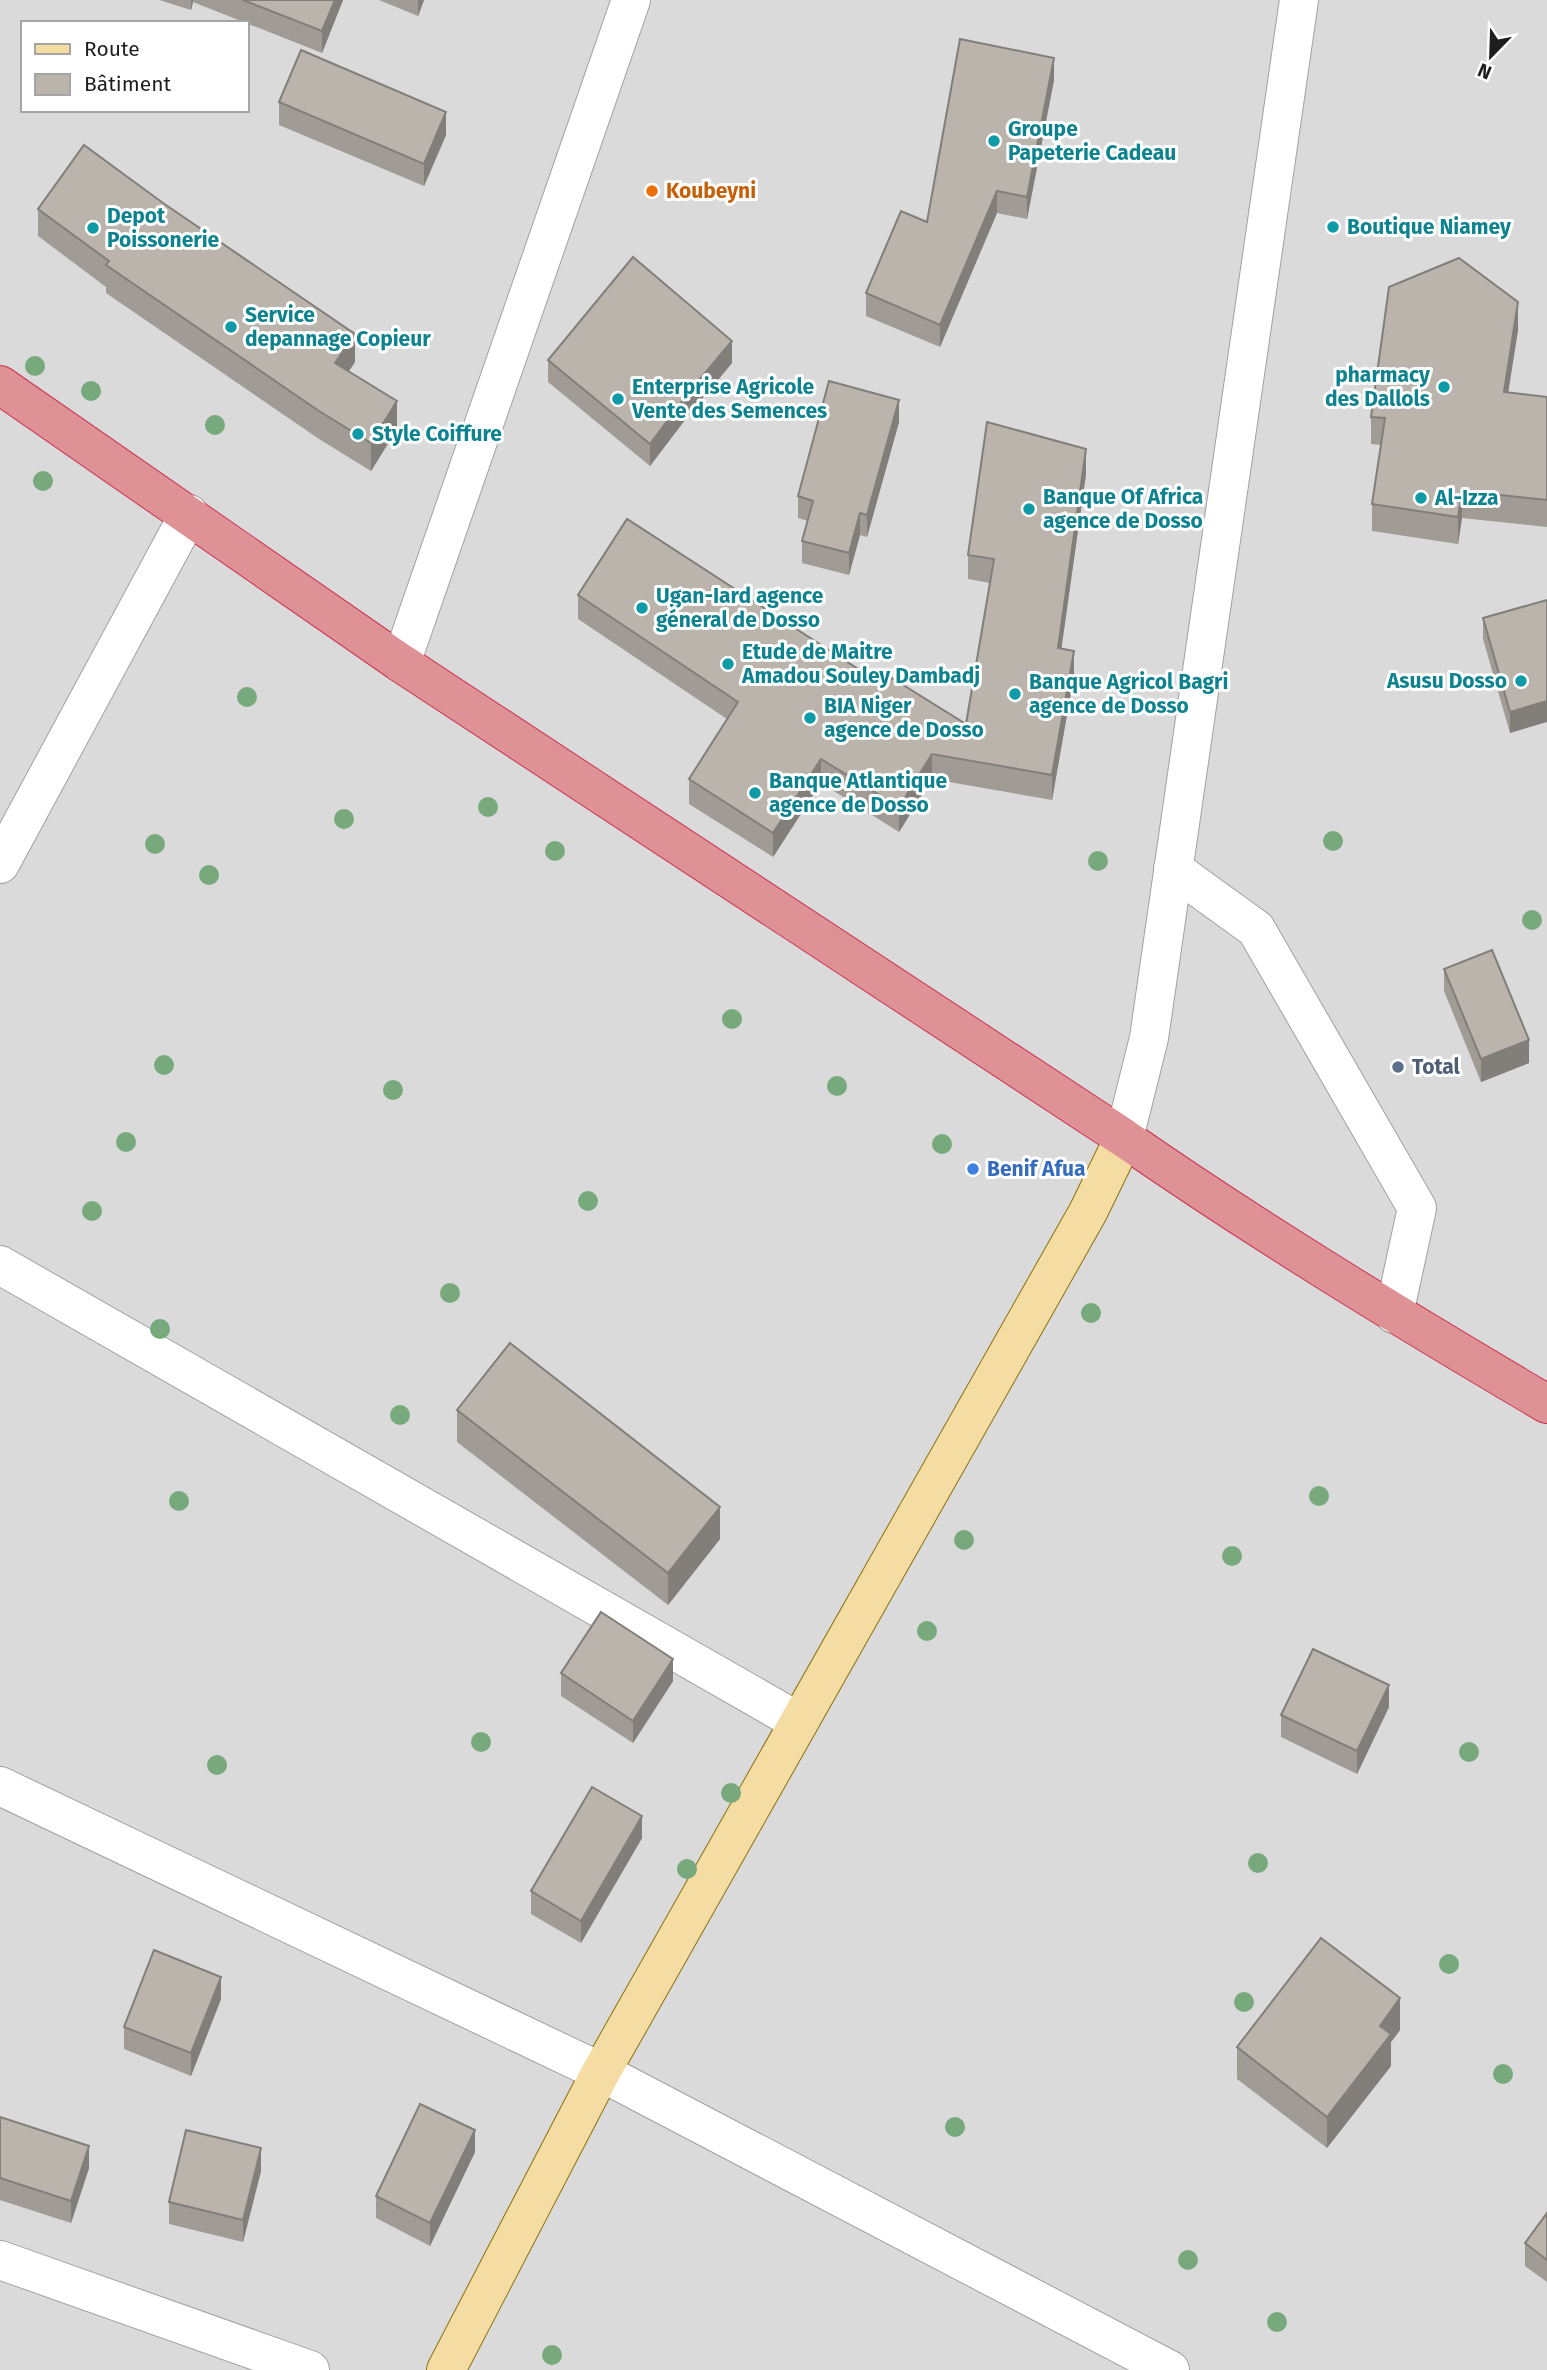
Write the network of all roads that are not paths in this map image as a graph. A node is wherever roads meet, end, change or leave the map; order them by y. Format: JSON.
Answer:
{"nodes":[{"id":1,"x":631,"y":0,"type":"edge"},
{"id":2,"x":1299,"y":0,"type":"edge"},
{"id":3,"x":0,"y":385,"type":"edge"},
{"id":4,"x":188,"y":514,"type":"junction"},
{"id":5,"x":401,"y":663,"type":"junction"},
{"id":6,"x":0,"y":864,"type":"edge"},
{"id":7,"x":1173,"y":869,"type":"junction"},
{"id":8,"x":1124,"y":1138,"type":"junction"},
{"id":9,"x":0,"y":1265,"type":"edge"},
{"id":10,"x":1394,"y":1314,"type":"junction"},
{"id":11,"x":1547,"y":1404,"type":"edge"},
{"id":12,"x":799,"y":1722,"type":"junction"},
{"id":13,"x":0,"y":1786,"type":"edge"},
{"id":14,"x":601,"y":2072,"type":"junction"},
{"id":15,"x":0,"y":2260,"type":"edge"},
{"id":16,"x":310,"y":2370,"type":"edge"},
{"id":17,"x":446,"y":2370,"type":"edge"},
{"id":18,"x":1170,"y":2370,"type":"edge"}],
"edges":[{"from":1,"to":5,"type":"street"},
{"from":2,"to":7,"type":"street"},
{"from":3,"to":4,"type":"highway"},
{"from":4,"to":5,"type":"highway"},
{"from":4,"to":6,"type":"street"},
{"from":5,"to":8,"type":"highway"},
{"from":7,"to":8,"type":"street"},
{"from":7,"to":10,"type":"street"},
{"from":8,"to":10,"type":"highway"},
{"from":8,"to":12,"type":"main road"},
{"from":9,"to":12,"type":"street"},
{"from":10,"to":11,"type":"highway"},
{"from":12,"to":14,"type":"main road"},
{"from":13,"to":14,"type":"street"},
{"from":14,"to":17,"type":"main road"},
{"from":14,"to":18,"type":"street"},
{"from":15,"to":16,"type":"street"}]}
